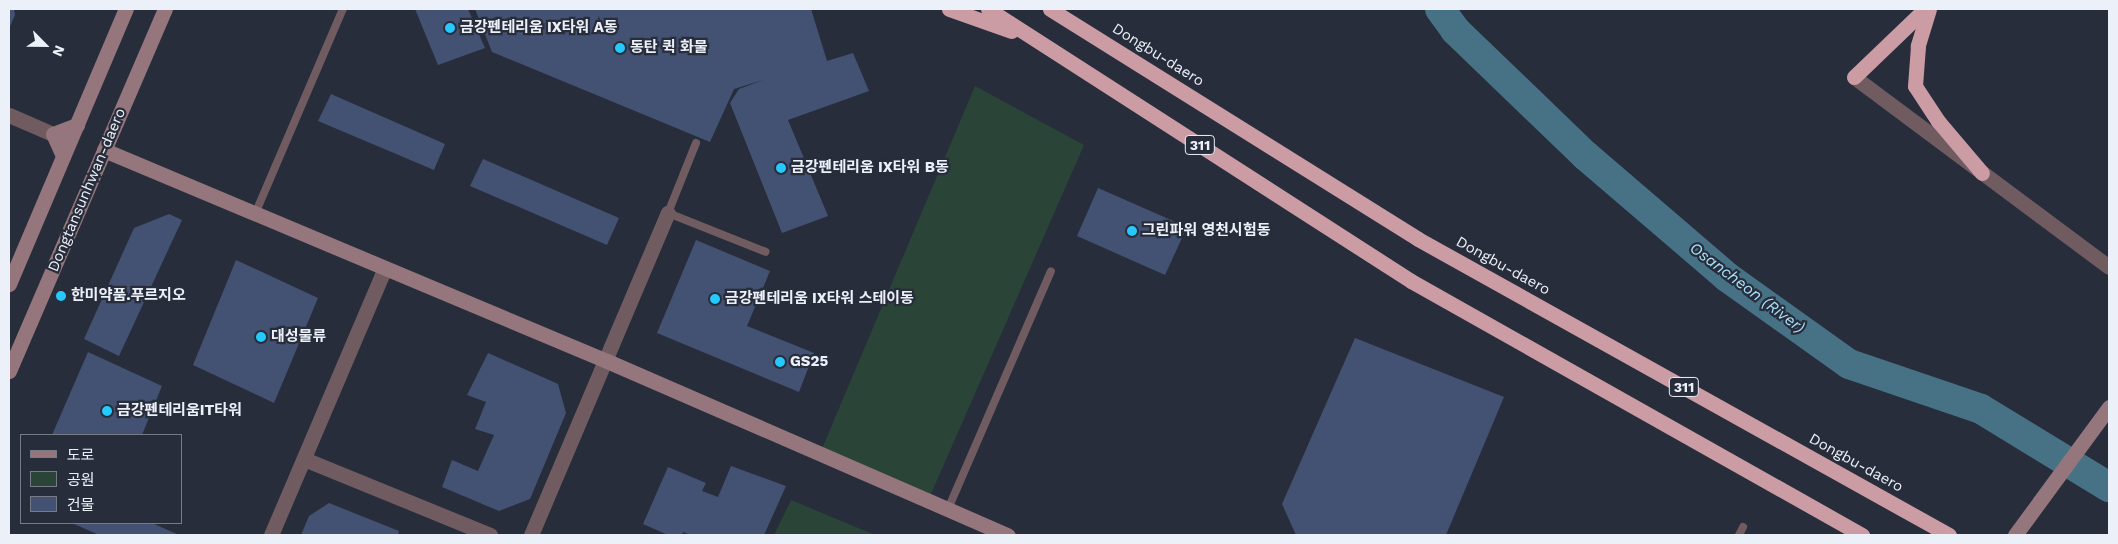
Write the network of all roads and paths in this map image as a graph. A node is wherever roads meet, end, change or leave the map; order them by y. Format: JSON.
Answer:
{"nodes":[{"id":1,"x":126,"y":9,"type":"edge"},
{"id":2,"x":165,"y":9,"type":"edge"},
{"id":3,"x":344,"y":9,"type":"edge"},
{"id":4,"x":949,"y":9,"type":"edge"},
{"id":5,"x":988,"y":9,"type":"edge"},
{"id":6,"x":1050,"y":9,"type":"edge"},
{"id":7,"x":1062,"y":9,"type":"edge"},
{"id":8,"x":1924,"y":9,"type":"edge"},
{"id":9,"x":1929,"y":9,"type":"edge"},
{"id":10,"x":1038,"y":40,"type":"junction"},
{"id":11,"x":1117,"y":50,"type":"junction"},
{"id":12,"x":1854,"y":77,"type":"joint"},
{"id":13,"x":9,"y":115,"type":"edge"},
{"id":14,"x":77,"y":125,"type":"junction"},
{"id":15,"x":53,"y":134,"type":"junction"},
{"id":16,"x":696,"y":143,"type":"dead end"},
{"id":17,"x":104,"y":150,"type":"junction"},
{"id":18,"x":64,"y":156,"type":"junction"},
{"id":19,"x":1982,"y":173,"type":"junction"},
{"id":20,"x":668,"y":213,"type":"junction"},
{"id":21,"x":255,"y":214,"type":"junction"},
{"id":22,"x":766,"y":252,"type":"dead end"},
{"id":23,"x":2109,"y":267,"type":"edge"},
{"id":24,"x":385,"y":268,"type":"junction"},
{"id":25,"x":1051,"y":271,"type":"dead end"},
{"id":26,"x":9,"y":284,"type":"edge"},
{"id":27,"x":607,"y":361,"type":"junction"},
{"id":28,"x":9,"y":371,"type":"edge"},
{"id":29,"x":2109,"y":407,"type":"edge"},
{"id":30,"x":304,"y":459,"type":"junction"},
{"id":31,"x":948,"y":509,"type":"junction"},
{"id":32,"x":1743,"y":527,"type":"dead end"},
{"id":33,"x":271,"y":535,"type":"edge"},
{"id":34,"x":490,"y":535,"type":"edge"},
{"id":35,"x":531,"y":535,"type":"edge"},
{"id":36,"x":1008,"y":535,"type":"edge"},
{"id":37,"x":1739,"y":535,"type":"edge"},
{"id":38,"x":1862,"y":535,"type":"edge"},
{"id":39,"x":1949,"y":535,"type":"edge"},
{"id":40,"x":2016,"y":535,"type":"edge"}],
"edges":[{"from":1,"to":14,"type":"street"},
{"from":2,"to":17,"type":"street","name":"Dongtansunhwan-daero"},
{"from":3,"to":21,"type":"lane"},
{"from":4,"to":10,"type":"highway"},
{"from":5,"to":10,"type":"highway","number":"311"},
{"from":6,"to":11,"type":"highway","name":"Dongbu-daero","number":"311"},
{"from":7,"to":11,"type":"highway"},
{"from":8,"to":12,"type":"highway"},
{"from":9,"to":19,"type":"highway"},
{"from":10,"to":38,"type":"highway","number":"311"},
{"from":11,"to":39,"type":"highway","name":"Dongbu-daero","number":"311"},
{"from":12,"to":19,"type":"street"},
{"from":13,"to":15,"type":"street"},
{"from":14,"to":15,"type":"street"},
{"from":14,"to":18,"type":"street"},
{"from":15,"to":18,"type":"street"},
{"from":16,"to":20,"type":"lane"},
{"from":17,"to":21,"type":"street"},
{"from":17,"to":28,"type":"street","name":"Dongtansunhwan-daero"},
{"from":18,"to":26,"type":"street"},
{"from":19,"to":23,"type":"street"},
{"from":20,"to":22,"type":"lane"},
{"from":20,"to":27,"type":"street"},
{"from":21,"to":24,"type":"street"},
{"from":24,"to":27,"type":"street"},
{"from":24,"to":30,"type":"street"},
{"from":25,"to":31,"type":"lane"},
{"from":27,"to":31,"type":"street"},
{"from":27,"to":35,"type":"street"},
{"from":29,"to":40,"type":"street"},
{"from":30,"to":33,"type":"street"},
{"from":30,"to":34,"type":"street"},
{"from":31,"to":36,"type":"street"},
{"from":32,"to":37,"type":"lane"}]}
